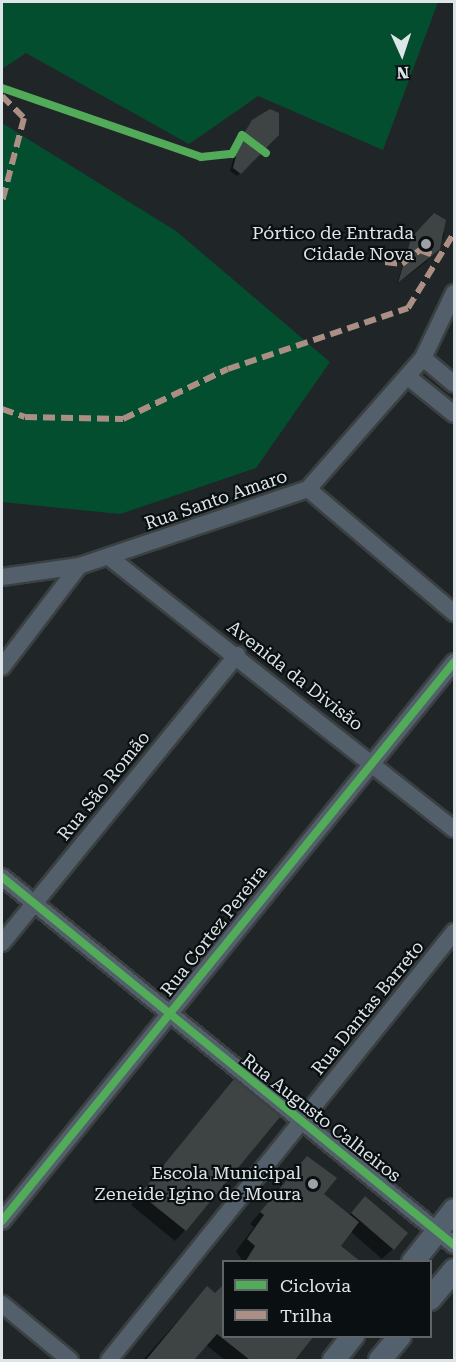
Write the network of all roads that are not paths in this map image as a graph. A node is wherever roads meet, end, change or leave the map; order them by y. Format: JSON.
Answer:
{"nodes":[{"id":1,"x":454,"y":293,"type":"edge"},
{"id":2,"x":423,"y":358,"type":"junction"},
{"id":3,"x":408,"y":377,"type":"junction"},
{"id":4,"x":454,"y":384,"type":"edge"},
{"id":5,"x":454,"y":414,"type":"edge"},
{"id":6,"x":308,"y":489,"type":"junction"},
{"id":7,"x":109,"y":557,"type":"junction"},
{"id":8,"x":79,"y":566,"type":"junction"},
{"id":9,"x":2,"y":577,"type":"edge"},
{"id":10,"x":454,"y":613,"type":"edge"},
{"id":11,"x":237,"y":655,"type":"junction"},
{"id":12,"x":454,"y":662,"type":"edge"},
{"id":13,"x":2,"y":667,"type":"edge"},
{"id":14,"x":373,"y":760,"type":"junction"},
{"id":15,"x":454,"y":829,"type":"edge"},
{"id":16,"x":2,"y":877,"type":"edge"},
{"id":17,"x":33,"y":903,"type":"junction"},
{"id":18,"x":454,"y":932,"type":"edge"},
{"id":19,"x":2,"y":943,"type":"edge"},
{"id":20,"x":166,"y":1016,"type":"junction"},
{"id":21,"x":301,"y":1122,"type":"junction"},
{"id":22,"x":454,"y":1210,"type":"edge"},
{"id":23,"x":2,"y":1221,"type":"edge"},
{"id":24,"x":446,"y":1238,"type":"edge"},
{"id":25,"x":416,"y":1260,"type":"edge"},
{"id":26,"x":454,"y":1270,"type":"edge"},
{"id":27,"x":432,"y":1297,"type":"edge"},
{"id":28,"x":2,"y":1304,"type":"edge"},
{"id":29,"x":351,"y":1338,"type":"edge"},
{"id":30,"x":398,"y":1338,"type":"edge"},
{"id":31,"x":70,"y":1360,"type":"edge"},
{"id":32,"x":109,"y":1360,"type":"edge"},
{"id":33,"x":334,"y":1360,"type":"edge"},
{"id":34,"x":380,"y":1360,"type":"edge"}],
"edges":[{"from":1,"to":2,"type":"street","name":"Rua Santo Amaro"},
{"from":2,"to":3,"type":"street","name":"Rua Santo Amaro"},
{"from":2,"to":4,"type":"street"},
{"from":3,"to":5,"type":"street"},
{"from":3,"to":6,"type":"street","name":"Rua Santo Amaro"},
{"from":6,"to":7,"type":"street","name":"Rua Santo Amaro"},
{"from":6,"to":10,"type":"street"},
{"from":7,"to":8,"type":"street","name":"Rua Santo Amaro"},
{"from":7,"to":11,"type":"street","name":"Avenida da Divisão"},
{"from":8,"to":9,"type":"street","name":"Rua Santo Amaro"},
{"from":8,"to":13,"type":"street"},
{"from":11,"to":14,"type":"street","name":"Avenida da Divisão"},
{"from":11,"to":17,"type":"street","name":"Rua São Romão"},
{"from":12,"to":14,"type":"street","name":"Rua Cortez Pereira"},
{"from":14,"to":15,"type":"street","name":"Avenida da Divisão"},
{"from":14,"to":20,"type":"street","name":"Rua Cortez Pereira"},
{"from":16,"to":17,"type":"street","name":"Rua Augusto Calheiros"},
{"from":17,"to":19,"type":"street","name":"Rua São Romão"},
{"from":17,"to":20,"type":"street","name":"Rua Augusto Calheiros"},
{"from":18,"to":21,"type":"street","name":"Rua Dantas Barreto"},
{"from":20,"to":21,"type":"street","name":"Rua Augusto Calheiros"},
{"from":20,"to":23,"type":"street","name":"Rua Cortez Pereira"},
{"from":21,"to":24,"type":"street","name":"Rua Augusto Calheiros"},
{"from":21,"to":32,"type":"street","name":"Rua Dantas Barreto"},
{"from":22,"to":24,"type":"main road"},
{"from":24,"to":25,"type":"main road"},
{"from":26,"to":27,"type":"main road"},
{"from":28,"to":31,"type":"street"},
{"from":29,"to":33,"type":"main road"},
{"from":30,"to":34,"type":"main road"}]}
